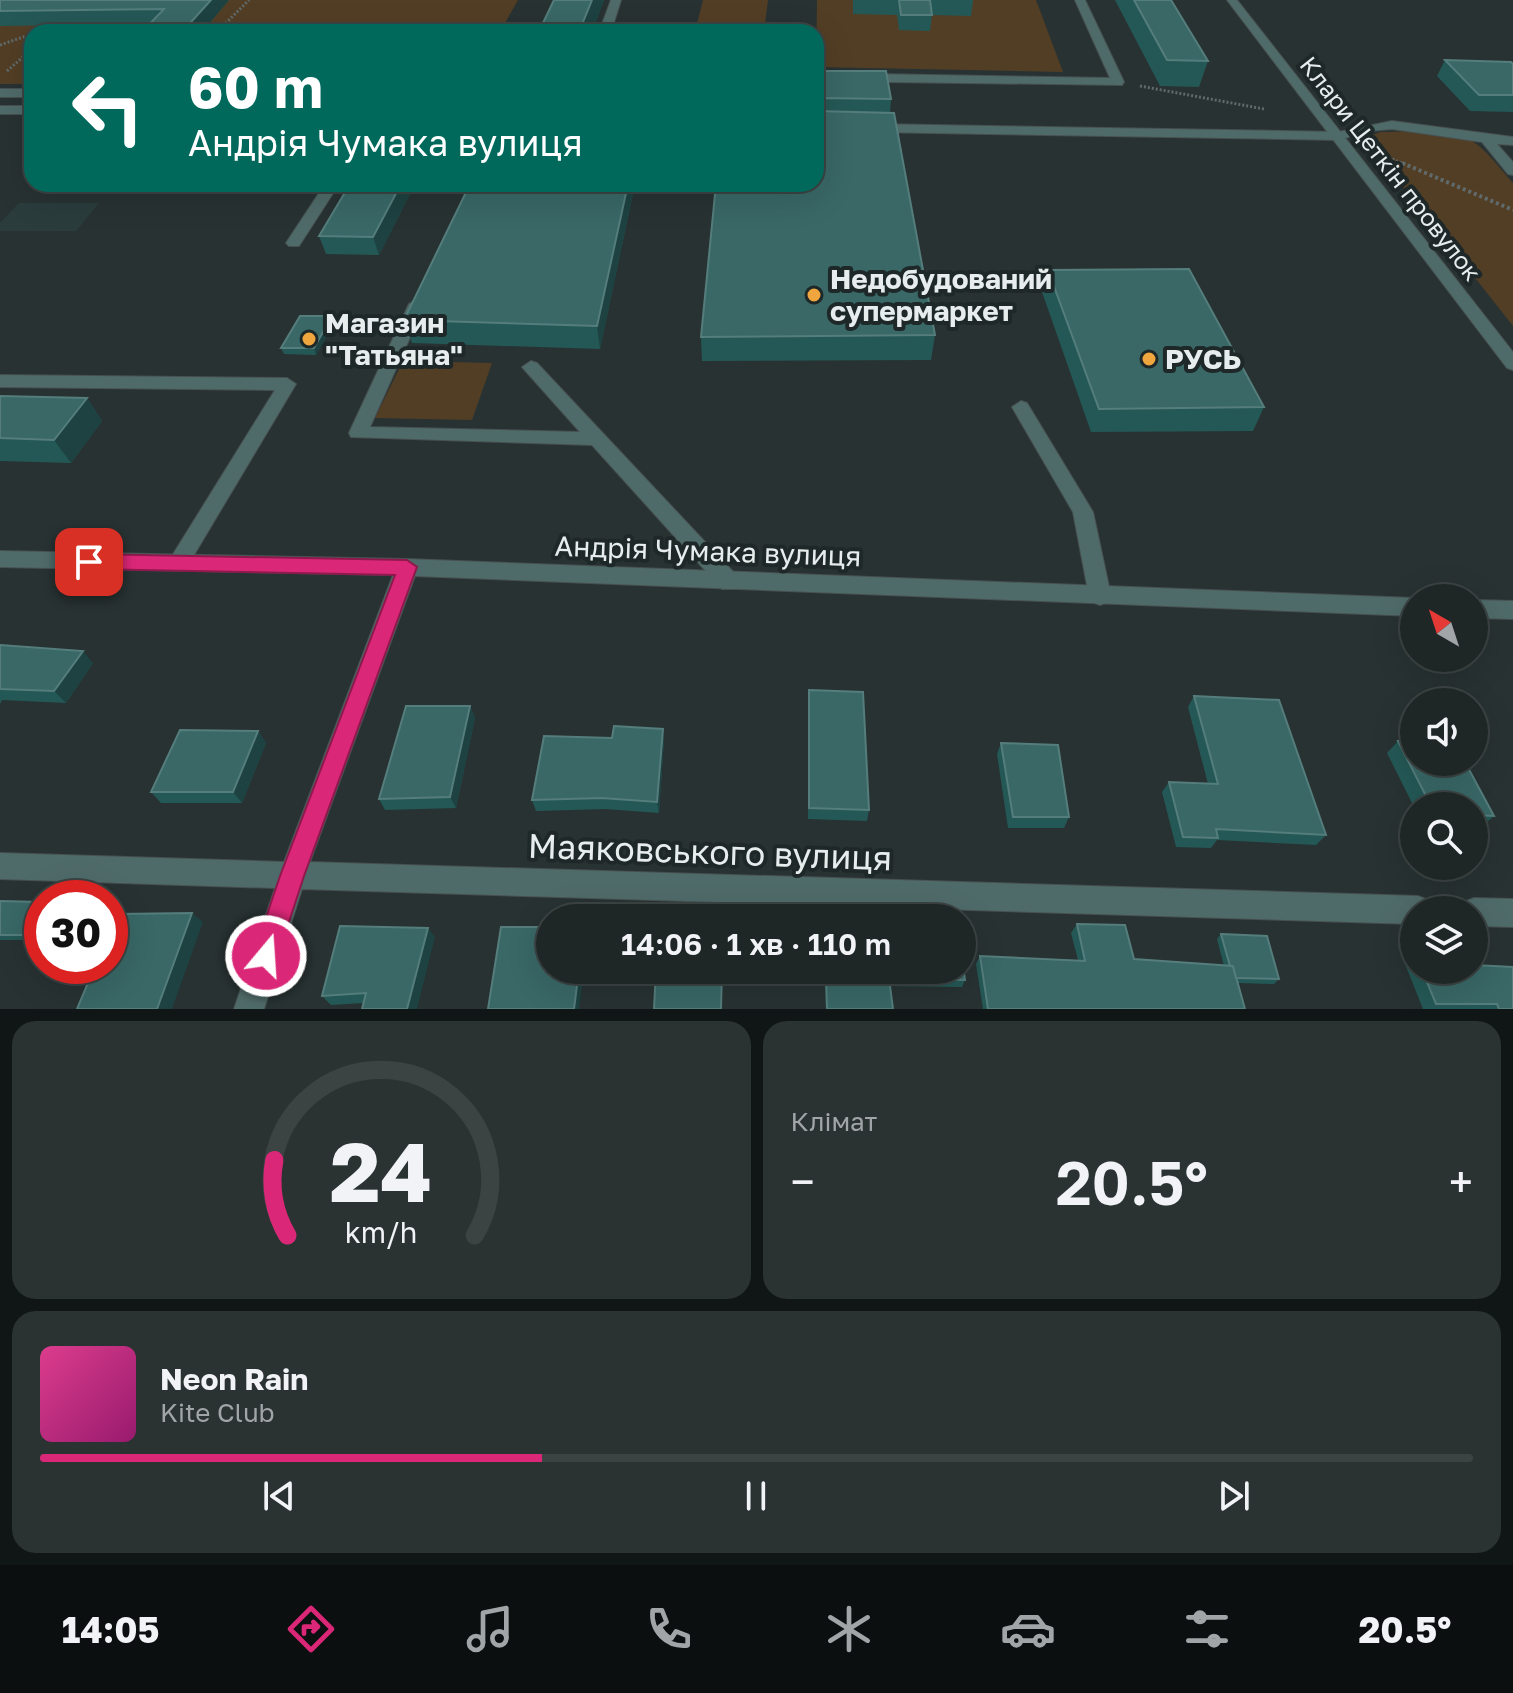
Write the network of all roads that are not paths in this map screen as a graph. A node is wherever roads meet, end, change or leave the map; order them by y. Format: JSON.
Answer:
{"nodes":[{"id":1,"x":616,"y":0,"type":"edge"},
{"id":2,"x":1080,"y":0,"type":"edge"},
{"id":3,"x":1232,"y":0,"type":"edge"},
{"id":4,"x":608,"y":24,"type":"edge"},
{"id":5,"x":824,"y":77,"type":"edge"},
{"id":6,"x":0,"y":93,"type":"edge"},
{"id":7,"x":24,"y":93,"type":"edge"},
{"id":8,"x":0,"y":110,"type":"edge"},
{"id":9,"x":24,"y":110,"type":"edge"},
{"id":10,"x":824,"y":127,"type":"edge"},
{"id":11,"x":1338,"y":136,"type":"junction"},
{"id":12,"x":1487,"y":140,"type":"junction"},
{"id":13,"x":1513,"y":141,"type":"edge"},
{"id":14,"x":1513,"y":171,"type":"edge"},
{"id":15,"x":327,"y":192,"type":"edge"},
{"id":16,"x":294,"y":243,"type":"dead end"},
{"id":17,"x":428,"y":281,"type":"edge"},
{"id":18,"x":1513,"y":364,"type":"edge"},
{"id":19,"x":531,"y":367,"type":"dead end"},
{"id":20,"x":0,"y":381,"type":"edge"},
{"id":21,"x":1021,"y":407,"type":"dead end"},
{"id":22,"x":595,"y":439,"type":"junction"},
{"id":23,"x":0,"y":559,"type":"edge"},
{"id":24,"x":178,"y":564,"type":"junction"},
{"id":25,"x":407,"y":567,"type":"junction"},
{"id":26,"x":730,"y":583,"type":"junction"},
{"id":27,"x":1100,"y":596,"type":"junction"},
{"id":28,"x":1400,"y":607,"type":"edge"},
{"id":29,"x":1488,"y":609,"type":"edge"},
{"id":30,"x":1513,"y":610,"type":"edge"},
{"id":31,"x":0,"y":866,"type":"edge"},
{"id":32,"x":292,"y":876,"type":"junction"},
{"id":33,"x":1400,"y":909,"type":"edge"},
{"id":34,"x":1488,"y":912,"type":"edge"},
{"id":35,"x":1513,"y":913,"type":"edge"},
{"id":36,"x":249,"y":1009,"type":"edge"}],
"edges":[{"from":1,"to":4,"type":"street"},
{"from":2,"to":5,"type":"street"},
{"from":3,"to":11,"type":"street","name":"Клари Цеткін провулок"},
{"from":6,"to":7,"type":"street"},
{"from":8,"to":9,"type":"street"},
{"from":10,"to":11,"type":"street"},
{"from":11,"to":12,"type":"street"},
{"from":11,"to":18,"type":"street","name":"Клари Цеткін провулок"},
{"from":12,"to":13,"type":"street"},
{"from":12,"to":14,"type":"street"},
{"from":15,"to":16,"type":"street"},
{"from":17,"to":22,"type":"street"},
{"from":19,"to":22,"type":"street"},
{"from":20,"to":24,"type":"street"},
{"from":21,"to":27,"type":"street"},
{"from":22,"to":26,"type":"street"},
{"from":23,"to":24,"type":"street","name":"Андрія Чумака вулиця"},
{"from":24,"to":25,"type":"street","name":"Андрія Чумака вулиця"},
{"from":25,"to":26,"type":"street","name":"Андрія Чумака вулиця"},
{"from":25,"to":32,"type":"street"},
{"from":26,"to":27,"type":"street","name":"Андрія Чумака вулиця"},
{"from":27,"to":28,"type":"street","name":"Андрія Чумака вулиця"},
{"from":29,"to":30,"type":"street"},
{"from":31,"to":32,"type":"street","name":"Маяковського вулиця"},
{"from":32,"to":33,"type":"street","name":"Маяковського вулиця"},
{"from":32,"to":36,"type":"street"},
{"from":34,"to":35,"type":"street"}]}
